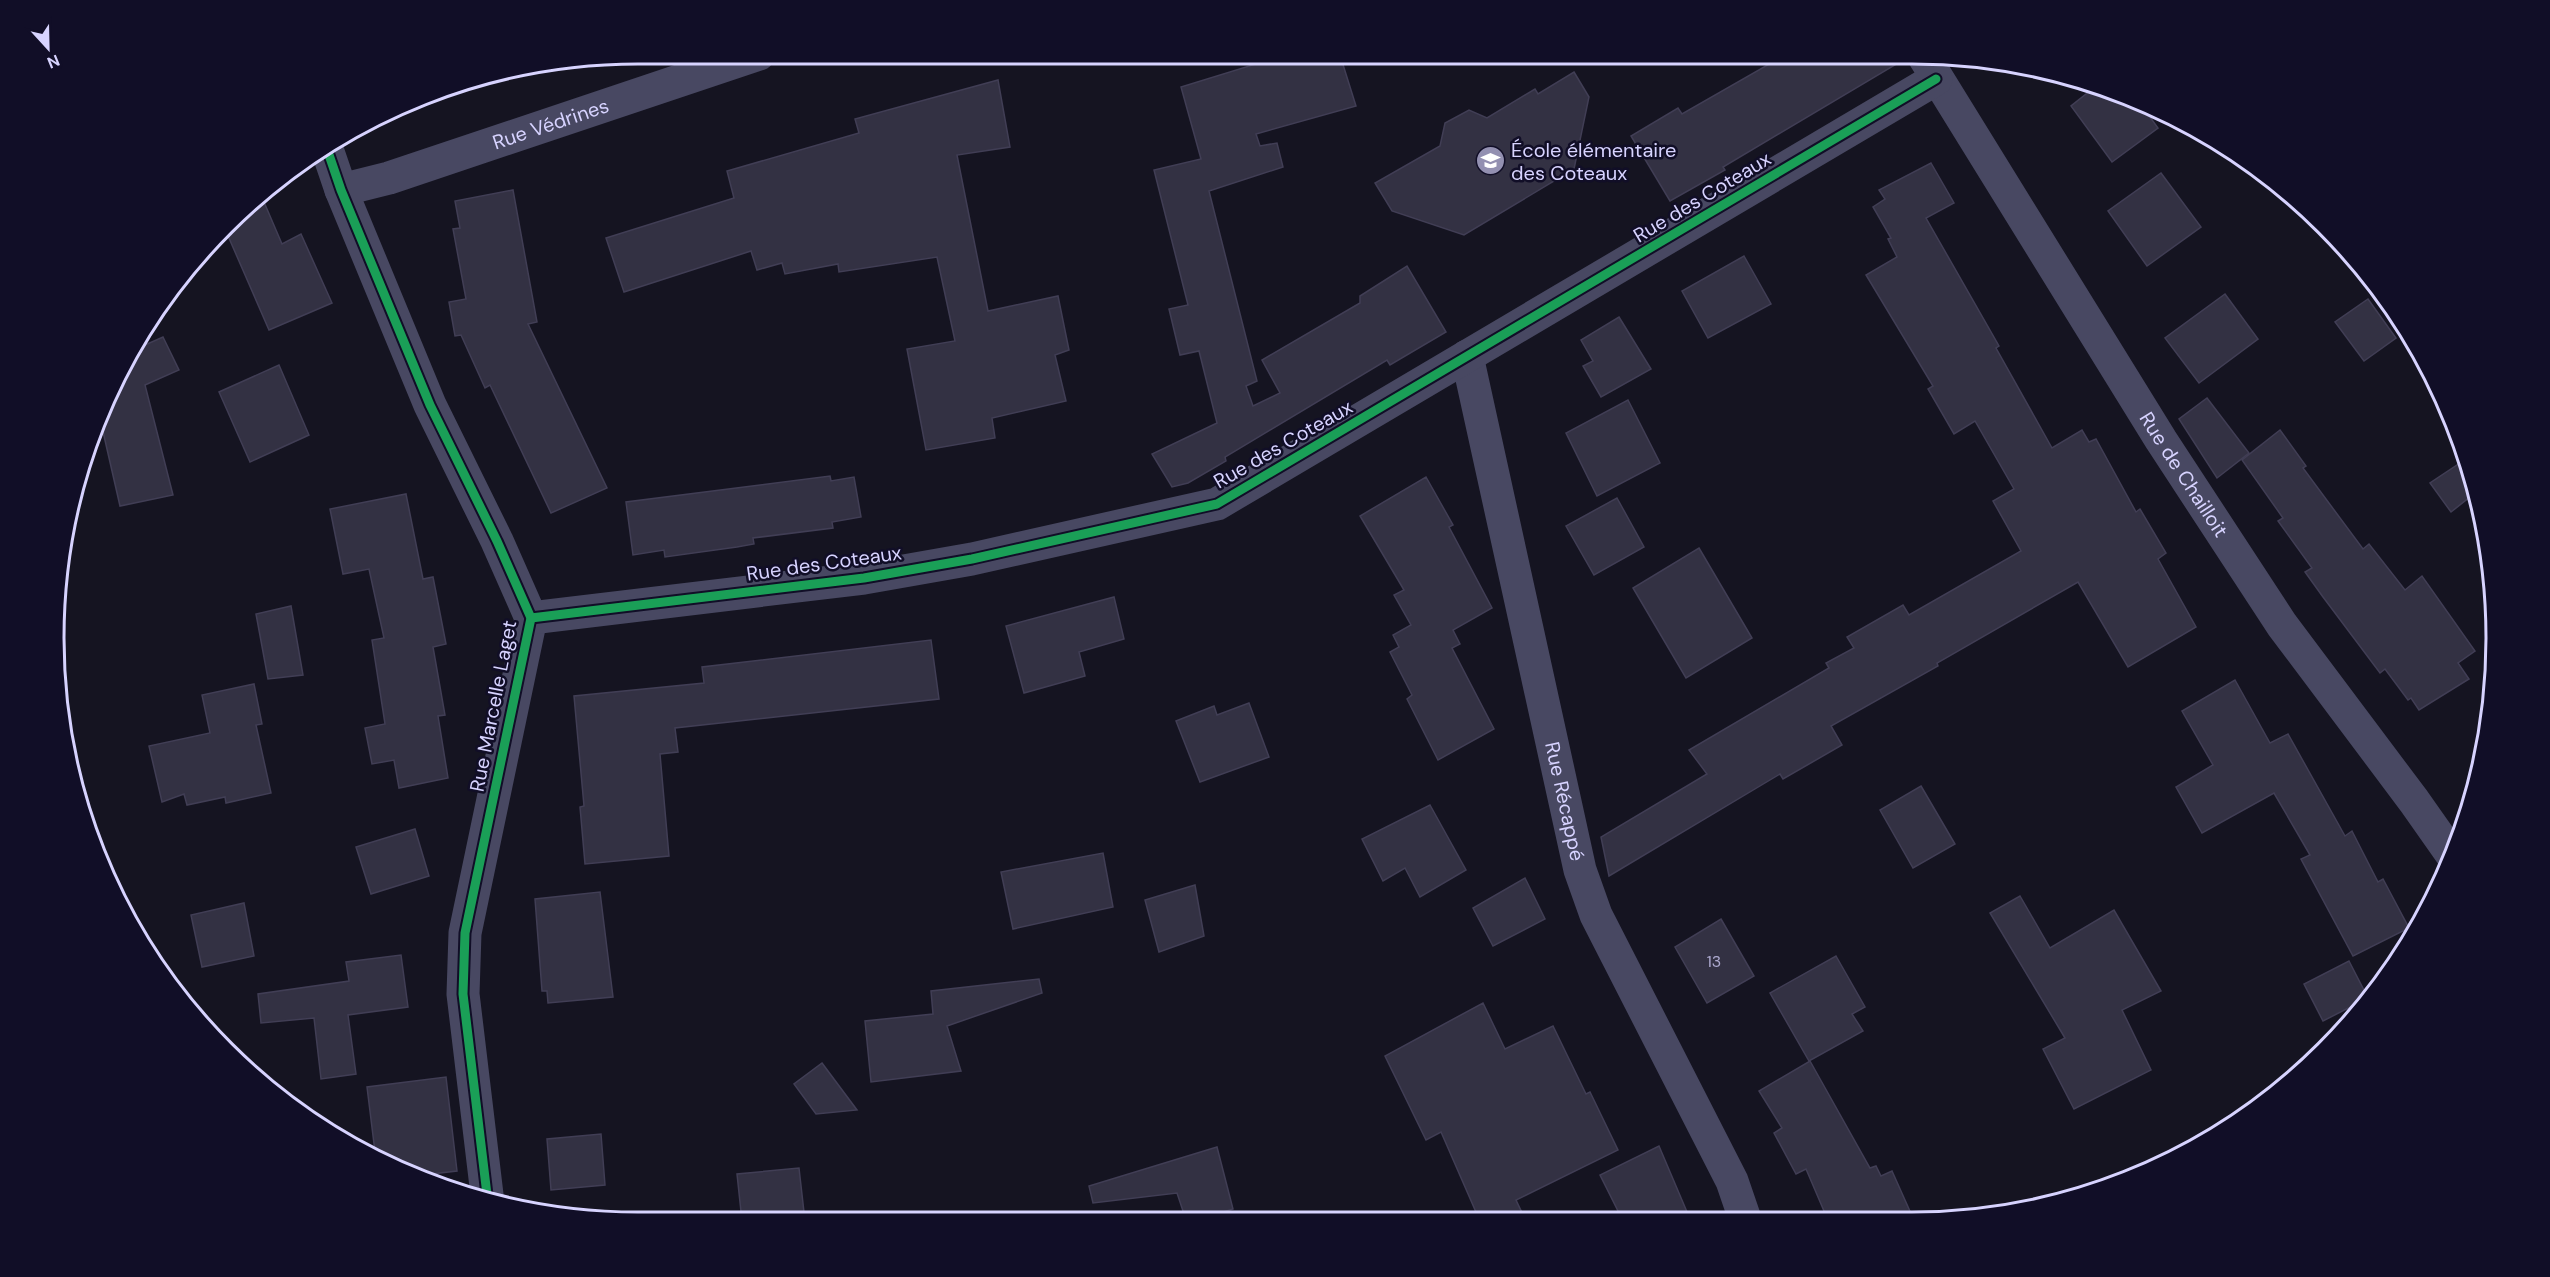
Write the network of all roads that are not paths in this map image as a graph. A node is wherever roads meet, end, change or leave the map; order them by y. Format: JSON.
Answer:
{"nodes":[{"id":1,"x":729,"y":64,"type":"edge"},
{"id":2,"x":1930,"y":67,"type":"edge"},
{"id":3,"x":329,"y":155,"type":"edge"},
{"id":4,"x":341,"y":190,"type":"junction"},
{"id":5,"x":1467,"y":356,"type":"junction"},
{"id":6,"x":531,"y":618,"type":"junction"},
{"id":7,"x":2446,"y":847,"type":"edge"},
{"id":8,"x":481,"y":1190,"type":"edge"},
{"id":9,"x":1743,"y":1212,"type":"edge"}],
"edges":[{"from":1,"to":4,"type":"street","name":"Rue Védrines"},
{"from":2,"to":5,"type":"street","name":"Rue des Coteaux"},
{"from":2,"to":7,"type":"street","name":"Rue de Chailloit"},
{"from":3,"to":4,"type":"street","name":"Rue Marcelle Laget"},
{"from":4,"to":6,"type":"street","name":"Rue Marcelle Laget"},
{"from":5,"to":6,"type":"street","name":"Rue des Coteaux"},
{"from":5,"to":9,"type":"street","name":"Rue Récappé"},
{"from":6,"to":8,"type":"street","name":"Rue Marcelle Laget"}]}
